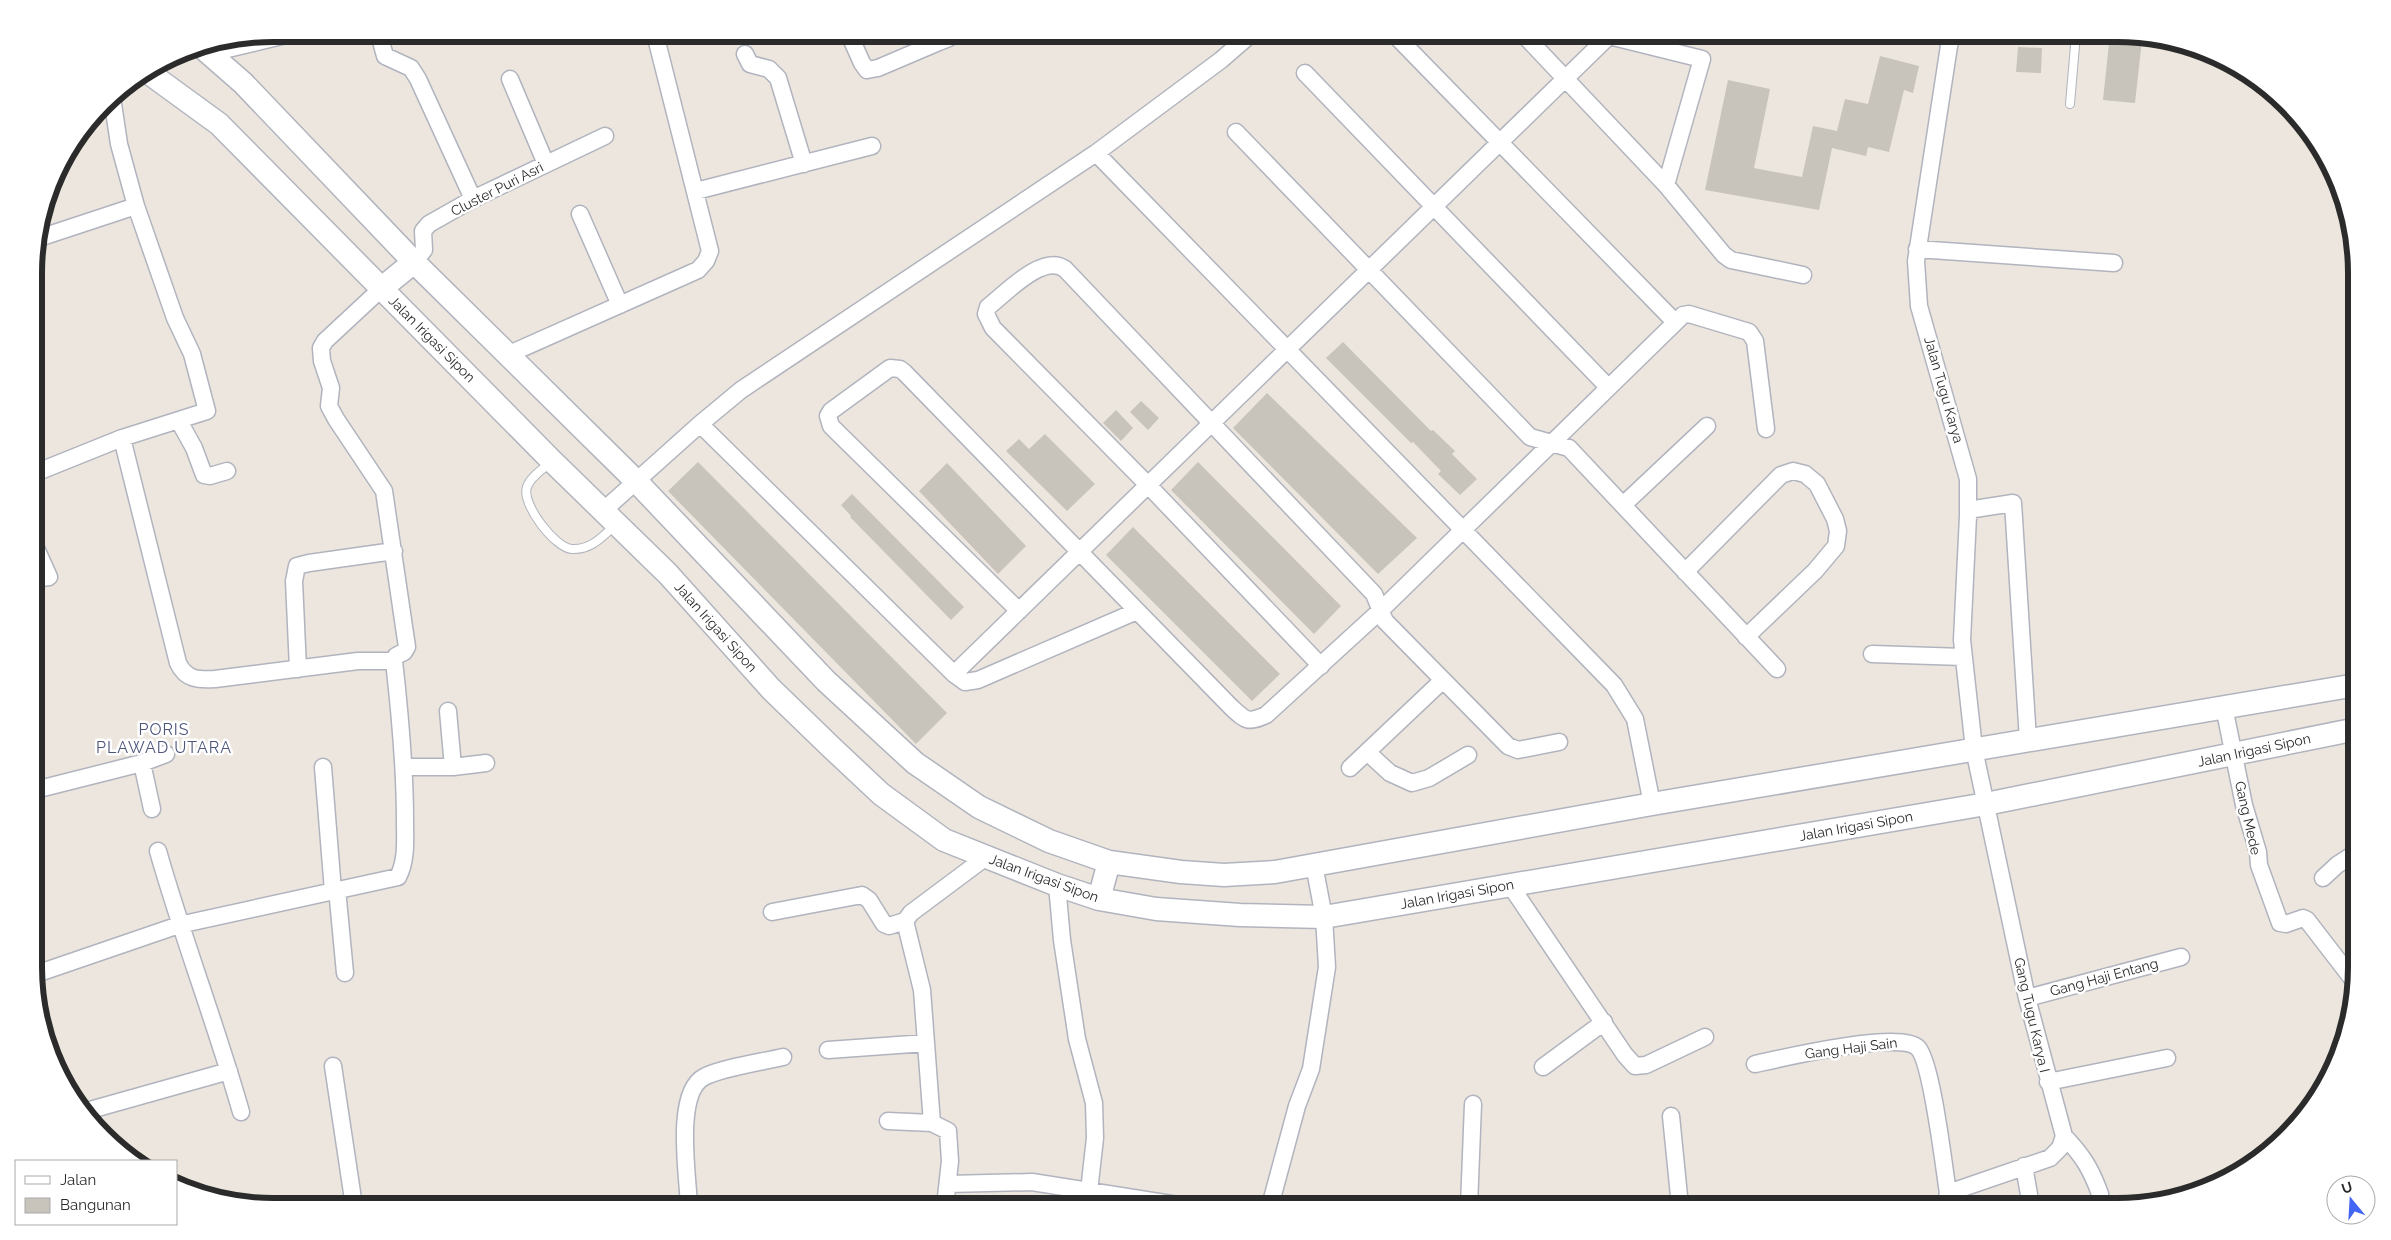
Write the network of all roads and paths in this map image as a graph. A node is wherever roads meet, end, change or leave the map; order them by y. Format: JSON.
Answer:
{"nodes":[{"id":1,"x":382,"y":42,"type":"edge"},
{"id":2,"x":657,"y":42,"type":"edge"},
{"id":3,"x":853,"y":42,"type":"edge"},
{"id":4,"x":940,"y":42,"type":"edge"},
{"id":5,"x":1242,"y":42,"type":"edge"},
{"id":6,"x":1402,"y":42,"type":"edge"},
{"id":7,"x":1531,"y":42,"type":"edge"},
{"id":8,"x":1604,"y":42,"type":"edge"},
{"id":9,"x":1634,"y":42,"type":"edge"},
{"id":10,"x":1950,"y":42,"type":"edge"},
{"id":11,"x":2075,"y":42,"type":"edge"},
{"id":12,"x":209,"y":52,"type":"edge"},
{"id":13,"x":745,"y":54,"type":"dead end"},
{"id":14,"x":1305,"y":72,"type":"dead end"},
{"id":15,"x":153,"y":76,"type":"edge"},
{"id":16,"x":1566,"y":78,"type":"junction"},
{"id":17,"x":510,"y":79,"type":"dead end"},
{"id":18,"x":2070,"y":104,"type":"dead end"},
{"id":19,"x":113,"y":107,"type":"edge"},
{"id":20,"x":1236,"y":132,"type":"dead end"},
{"id":21,"x":605,"y":136,"type":"dead end"},
{"id":22,"x":1500,"y":143,"type":"junction"},
{"id":23,"x":872,"y":146,"type":"dead end"},
{"id":24,"x":1096,"y":153,"type":"junction"},
{"id":25,"x":546,"y":164,"type":"junction"},
{"id":26,"x":804,"y":164,"type":"junction"},
{"id":27,"x":1666,"y":185,"type":"junction"},
{"id":28,"x":696,"y":191,"type":"junction"},
{"id":29,"x":473,"y":198,"type":"junction"},
{"id":30,"x":136,"y":206,"type":"junction"},
{"id":31,"x":1434,"y":207,"type":"junction"},
{"id":32,"x":580,"y":214,"type":"dead end"},
{"id":33,"x":45,"y":236,"type":"edge"},
{"id":34,"x":1917,"y":249,"type":"junction"},
{"id":35,"x":414,"y":262,"type":"junction"},
{"id":36,"x":2114,"y":263,"type":"dead end"},
{"id":37,"x":1369,"y":270,"type":"junction"},
{"id":38,"x":1803,"y":275,"type":"dead end"},
{"id":39,"x":382,"y":288,"type":"junction"},
{"id":40,"x":620,"y":305,"type":"junction"},
{"id":41,"x":1675,"y":322,"type":"junction"},
{"id":42,"x":1287,"y":350,"type":"junction"},
{"id":43,"x":507,"y":355,"type":"junction"},
{"id":44,"x":1608,"y":387,"type":"junction"},
{"id":45,"x":179,"y":421,"type":"junction"},
{"id":46,"x":1212,"y":423,"type":"junction"},
{"id":47,"x":700,"y":424,"type":"junction"},
{"id":48,"x":1707,"y":426,"type":"dead end"},
{"id":49,"x":1766,"y":429,"type":"dead end"},
{"id":50,"x":122,"y":438,"type":"junction"},
{"id":51,"x":1551,"y":445,"type":"junction"},
{"id":52,"x":552,"y":461,"type":"junction"},
{"id":53,"x":42,"y":470,"type":"edge"},
{"id":54,"x":227,"y":471,"type":"dead end"},
{"id":55,"x":633,"y":484,"type":"junction"},
{"id":56,"x":1148,"y":485,"type":"junction"},
{"id":57,"x":1623,"y":505,"type":"junction"},
{"id":58,"x":1968,"y":510,"type":"junction"},
{"id":59,"x":610,"y":513,"type":"junction"},
{"id":60,"x":1464,"y":530,"type":"junction"},
{"id":61,"x":394,"y":551,"type":"junction"},
{"id":62,"x":1080,"y":552,"type":"junction"},
{"id":63,"x":42,"y":562,"type":"edge"},
{"id":64,"x":1685,"y":572,"type":"junction"},
{"id":65,"x":42,"y":578,"type":"edge"},
{"id":66,"x":1381,"y":610,"type":"junction"},
{"id":67,"x":1019,"y":611,"type":"junction"},
{"id":68,"x":1137,"y":611,"type":"junction"},
{"id":69,"x":1746,"y":637,"type":"junction"},
{"id":70,"x":1872,"y":654,"type":"dead end"},
{"id":71,"x":1963,"y":657,"type":"junction"},
{"id":72,"x":394,"y":661,"type":"junction"},
{"id":73,"x":1321,"y":666,"type":"junction"},
{"id":74,"x":298,"y":669,"type":"junction"},
{"id":75,"x":1777,"y":669,"type":"dead end"},
{"id":76,"x":954,"y":674,"type":"junction"},
{"id":77,"x":1442,"y":681,"type":"junction"},
{"id":78,"x":2348,"y":687,"type":"edge"},
{"id":79,"x":448,"y":711,"type":"dead end"},
{"id":80,"x":2226,"y":713,"type":"junction"},
{"id":81,"x":2348,"y":730,"type":"edge"},
{"id":82,"x":2028,"y":740,"type":"junction"},
{"id":83,"x":1559,"y":742,"type":"dead end"},
{"id":84,"x":2233,"y":748,"type":"junction"},
{"id":85,"x":1367,"y":752,"type":"junction"},
{"id":86,"x":1975,"y":753,"type":"junction"},
{"id":87,"x":166,"y":754,"type":"dead end"},
{"id":88,"x":1468,"y":755,"type":"dead end"},
{"id":89,"x":142,"y":763,"type":"junction"},
{"id":90,"x":486,"y":763,"type":"dead end"},
{"id":91,"x":323,"y":767,"type":"dead end"},
{"id":92,"x":405,"y":767,"type":"junction"},
{"id":93,"x":453,"y":767,"type":"junction"},
{"id":94,"x":1350,"y":768,"type":"dead end"},
{"id":95,"x":42,"y":788,"type":"edge"},
{"id":96,"x":1985,"y":800,"type":"junction"},
{"id":97,"x":1652,"y":804,"type":"junction"},
{"id":98,"x":152,"y":808,"type":"dead end"},
{"id":99,"x":158,"y":851,"type":"dead end"},
{"id":100,"x":986,"y":858,"type":"junction"},
{"id":101,"x":2348,"y":858,"type":"edge"},
{"id":102,"x":1109,"y":864,"type":"junction"},
{"id":103,"x":1314,"y":868,"type":"junction"},
{"id":104,"x":2323,"y":878,"type":"dead end"},
{"id":105,"x":1510,"y":885,"type":"junction"},
{"id":106,"x":1057,"y":886,"type":"junction"},
{"id":107,"x":335,"y":890,"type":"junction"},
{"id":108,"x":1100,"y":897,"type":"junction"},
{"id":109,"x":772,"y":912,"type":"dead end"},
{"id":110,"x":1324,"y":915,"type":"junction"},
{"id":111,"x":906,"y":921,"type":"junction"},
{"id":112,"x":179,"y":925,"type":"junction"},
{"id":113,"x":2181,"y":957,"type":"dead end"},
{"id":114,"x":42,"y":972,"type":"edge"},
{"id":115,"x":345,"y":973,"type":"dead end"},
{"id":116,"x":2348,"y":973,"type":"edge"},
{"id":117,"x":2027,"y":998,"type":"junction"},
{"id":118,"x":1604,"y":1022,"type":"junction"},
{"id":119,"x":1705,"y":1037,"type":"dead end"},
{"id":120,"x":926,"y":1043,"type":"junction"},
{"id":121,"x":828,"y":1050,"type":"dead end"},
{"id":122,"x":782,"y":1057,"type":"dead end"},
{"id":123,"x":2167,"y":1058,"type":"dead end"},
{"id":124,"x":1755,"y":1064,"type":"dead end"},
{"id":125,"x":332,"y":1066,"type":"dead end"},
{"id":126,"x":1543,"y":1067,"type":"dead end"},
{"id":127,"x":229,"y":1071,"type":"junction"},
{"id":128,"x":2048,"y":1082,"type":"junction"},
{"id":129,"x":1473,"y":1104,"type":"dead end"},
{"id":130,"x":92,"y":1109,"type":"edge"},
{"id":131,"x":241,"y":1112,"type":"dead end"},
{"id":132,"x":1671,"y":1116,"type":"dead end"},
{"id":133,"x":888,"y":1121,"type":"dead end"},
{"id":134,"x":932,"y":1123,"type":"junction"},
{"id":135,"x":2064,"y":1136,"type":"junction"},
{"id":136,"x":2024,"y":1166,"type":"junction"},
{"id":137,"x":948,"y":1184,"type":"junction"},
{"id":138,"x":1089,"y":1191,"type":"junction"},
{"id":139,"x":2100,"y":1194,"type":"dead end"},
{"id":140,"x":353,"y":1198,"type":"edge"},
{"id":141,"x":689,"y":1198,"type":"edge"},
{"id":142,"x":946,"y":1198,"type":"edge"},
{"id":143,"x":1133,"y":1198,"type":"edge"},
{"id":144,"x":1272,"y":1198,"type":"edge"},
{"id":145,"x":1469,"y":1198,"type":"edge"},
{"id":146,"x":1679,"y":1198,"type":"edge"},
{"id":147,"x":1947,"y":1198,"type":"edge"},
{"id":148,"x":1949,"y":1198,"type":"edge"},
{"id":149,"x":2030,"y":1198,"type":"edge"}],
"edges":[{"from":1,"to":29,"type":"street"},
{"from":2,"to":28,"type":"street"},
{"from":3,"to":4,"type":"street"},
{"from":5,"to":24,"type":"street"},
{"from":6,"to":22,"type":"street"},
{"from":7,"to":16,"type":"street"},
{"from":8,"to":16,"type":"street"},
{"from":9,"to":27,"type":"street"},
{"from":10,"to":34,"type":"street","name":"Jalan Tugu Karya"},
{"from":11,"to":18,"type":"lane"},
{"from":12,"to":35,"type":"street"},
{"from":13,"to":26,"type":"street"},
{"from":14,"to":31,"type":"street"},
{"from":15,"to":39,"type":"street","name":"Jalan Irigasi Sipon"},
{"from":16,"to":22,"type":"street"},
{"from":16,"to":27,"type":"street"},
{"from":17,"to":25,"type":"street"},
{"from":19,"to":30,"type":"street"},
{"from":20,"to":37,"type":"street"},
{"from":21,"to":25,"type":"street","name":"Cluster Puri Asri"},
{"from":22,"to":31,"type":"street"},
{"from":22,"to":41,"type":"street"},
{"from":23,"to":26,"type":"street"},
{"from":24,"to":42,"type":"street"},
{"from":24,"to":47,"type":"street"},
{"from":25,"to":29,"type":"street","name":"Cluster Puri Asri"},
{"from":26,"to":28,"type":"street"},
{"from":27,"to":38,"type":"street"},
{"from":28,"to":40,"type":"street"},
{"from":29,"to":35,"type":"street","name":"Cluster Puri Asri"},
{"from":30,"to":33,"type":"street"},
{"from":30,"to":45,"type":"street"},
{"from":31,"to":37,"type":"street"},
{"from":31,"to":44,"type":"street"},
{"from":32,"to":40,"type":"street"},
{"from":34,"to":36,"type":"street"},
{"from":34,"to":58,"type":"street","name":"Jalan Tugu Karya"},
{"from":35,"to":39,"type":"street"},
{"from":35,"to":43,"type":"street"},
{"from":37,"to":42,"type":"street"},
{"from":37,"to":51,"type":"street"},
{"from":39,"to":52,"type":"street","name":"Jalan Irigasi Sipon"},
{"from":39,"to":61,"type":"street"},
{"from":40,"to":43,"type":"street"},
{"from":41,"to":44,"type":"street"},
{"from":41,"to":49,"type":"street"},
{"from":42,"to":46,"type":"street"},
{"from":42,"to":60,"type":"street"},
{"from":43,"to":55,"type":"street"},
{"from":44,"to":51,"type":"street"},
{"from":45,"to":50,"type":"street"},
{"from":45,"to":54,"type":"street"},
{"from":46,"to":56,"type":"street"},
{"from":46,"to":56,"type":"street"},
{"from":46,"to":66,"type":"street"},
{"from":47,"to":55,"type":"street"},
{"from":47,"to":76,"type":"street"},
{"from":48,"to":57,"type":"street"},
{"from":50,"to":53,"type":"street"},
{"from":50,"to":74,"type":"street"},
{"from":51,"to":57,"type":"street"},
{"from":51,"to":60,"type":"street"},
{"from":52,"to":59,"type":"street","name":"Jalan Irigasi Sipon"},
{"from":52,"to":59,"type":"lane"},
{"from":55,"to":59,"type":"street"},
{"from":55,"to":102,"type":"street"},
{"from":56,"to":62,"type":"street"},
{"from":56,"to":73,"type":"street"},
{"from":57,"to":64,"type":"street"},
{"from":58,"to":71,"type":"street","name":"Jalan Tugu Karya"},
{"from":58,"to":82,"type":"street"},
{"from":59,"to":100,"type":"street","name":"Jalan Irigasi Sipon"},
{"from":60,"to":66,"type":"street"},
{"from":60,"to":97,"type":"street"},
{"from":61,"to":72,"type":"street"},
{"from":61,"to":74,"type":"street"},
{"from":62,"to":67,"type":"street"},
{"from":62,"to":67,"type":"street"},
{"from":62,"to":68,"type":"street"},
{"from":63,"to":65,"type":"street"},
{"from":64,"to":69,"type":"street"},
{"from":64,"to":69,"type":"street"},
{"from":66,"to":73,"type":"street"},
{"from":66,"to":77,"type":"street"},
{"from":67,"to":76,"type":"street"},
{"from":68,"to":73,"type":"street"},
{"from":68,"to":76,"type":"street"},
{"from":69,"to":75,"type":"street"},
{"from":70,"to":71,"type":"street"},
{"from":71,"to":86,"type":"street","name":"Jalan Tugu Karya"},
{"from":72,"to":74,"type":"street"},
{"from":72,"to":92,"type":"street"},
{"from":77,"to":83,"type":"street"},
{"from":77,"to":85,"type":"street"},
{"from":78,"to":80,"type":"street"},
{"from":79,"to":93,"type":"street"},
{"from":80,"to":82,"type":"street"},
{"from":80,"to":84,"type":"street","name":"Gang Mede"},
{"from":81,"to":84,"type":"street","name":"Jalan Irigasi Sipon"},
{"from":82,"to":86,"type":"street"},
{"from":84,"to":96,"type":"street","name":"Jalan Irigasi Sipon"},
{"from":84,"to":116,"type":"street","name":"Gang Mede"},
{"from":85,"to":88,"type":"street"},
{"from":85,"to":94,"type":"street"},
{"from":86,"to":96,"type":"street","name":"Gang Tugu Karya I"},
{"from":86,"to":97,"type":"street"},
{"from":87,"to":89,"type":"street"},
{"from":89,"to":95,"type":"street"},
{"from":89,"to":98,"type":"street"},
{"from":90,"to":93,"type":"street"},
{"from":91,"to":107,"type":"street"},
{"from":92,"to":93,"type":"street"},
{"from":92,"to":107,"type":"street"},
{"from":96,"to":105,"type":"street","name":"Jalan Irigasi Sipon"},
{"from":96,"to":117,"type":"street","name":"Gang Tugu Karya I"},
{"from":97,"to":103,"type":"street"},
{"from":99,"to":112,"type":"street"},
{"from":100,"to":106,"type":"street","name":"Jalan Irigasi Sipon"},
{"from":100,"to":111,"type":"street"},
{"from":101,"to":104,"type":"street"},
{"from":102,"to":103,"type":"street"},
{"from":102,"to":108,"type":"street"},
{"from":103,"to":110,"type":"street"},
{"from":105,"to":110,"type":"street","name":"Jalan Irigasi Sipon"},
{"from":105,"to":118,"type":"street"},
{"from":106,"to":108,"type":"street","name":"Jalan Irigasi Sipon"},
{"from":106,"to":138,"type":"street"},
{"from":107,"to":112,"type":"street"},
{"from":107,"to":115,"type":"street"},
{"from":108,"to":110,"type":"street","name":"Jalan Irigasi Sipon"},
{"from":109,"to":111,"type":"street"},
{"from":110,"to":144,"type":"street"},
{"from":111,"to":120,"type":"street"},
{"from":112,"to":114,"type":"street"},
{"from":112,"to":127,"type":"street"},
{"from":113,"to":117,"type":"street","name":"Gang Haji Entang"},
{"from":117,"to":128,"type":"street","name":"Gang Tugu Karya I"},
{"from":118,"to":119,"type":"street"},
{"from":118,"to":126,"type":"street"},
{"from":120,"to":121,"type":"street"},
{"from":120,"to":134,"type":"street"},
{"from":122,"to":141,"type":"street"},
{"from":123,"to":128,"type":"street"},
{"from":124,"to":147,"type":"street","name":"Gang Haji Sain"},
{"from":125,"to":140,"type":"street"},
{"from":127,"to":130,"type":"street"},
{"from":127,"to":131,"type":"street"},
{"from":128,"to":135,"type":"street","name":"Gang Tugu Karya I"},
{"from":129,"to":145,"type":"street"},
{"from":132,"to":146,"type":"street"},
{"from":133,"to":134,"type":"street"},
{"from":134,"to":137,"type":"street"},
{"from":135,"to":136,"type":"street"},
{"from":135,"to":139,"type":"street"},
{"from":136,"to":148,"type":"street"},
{"from":136,"to":149,"type":"street"},
{"from":137,"to":138,"type":"street"},
{"from":137,"to":142,"type":"street"},
{"from":138,"to":143,"type":"street"}]}
